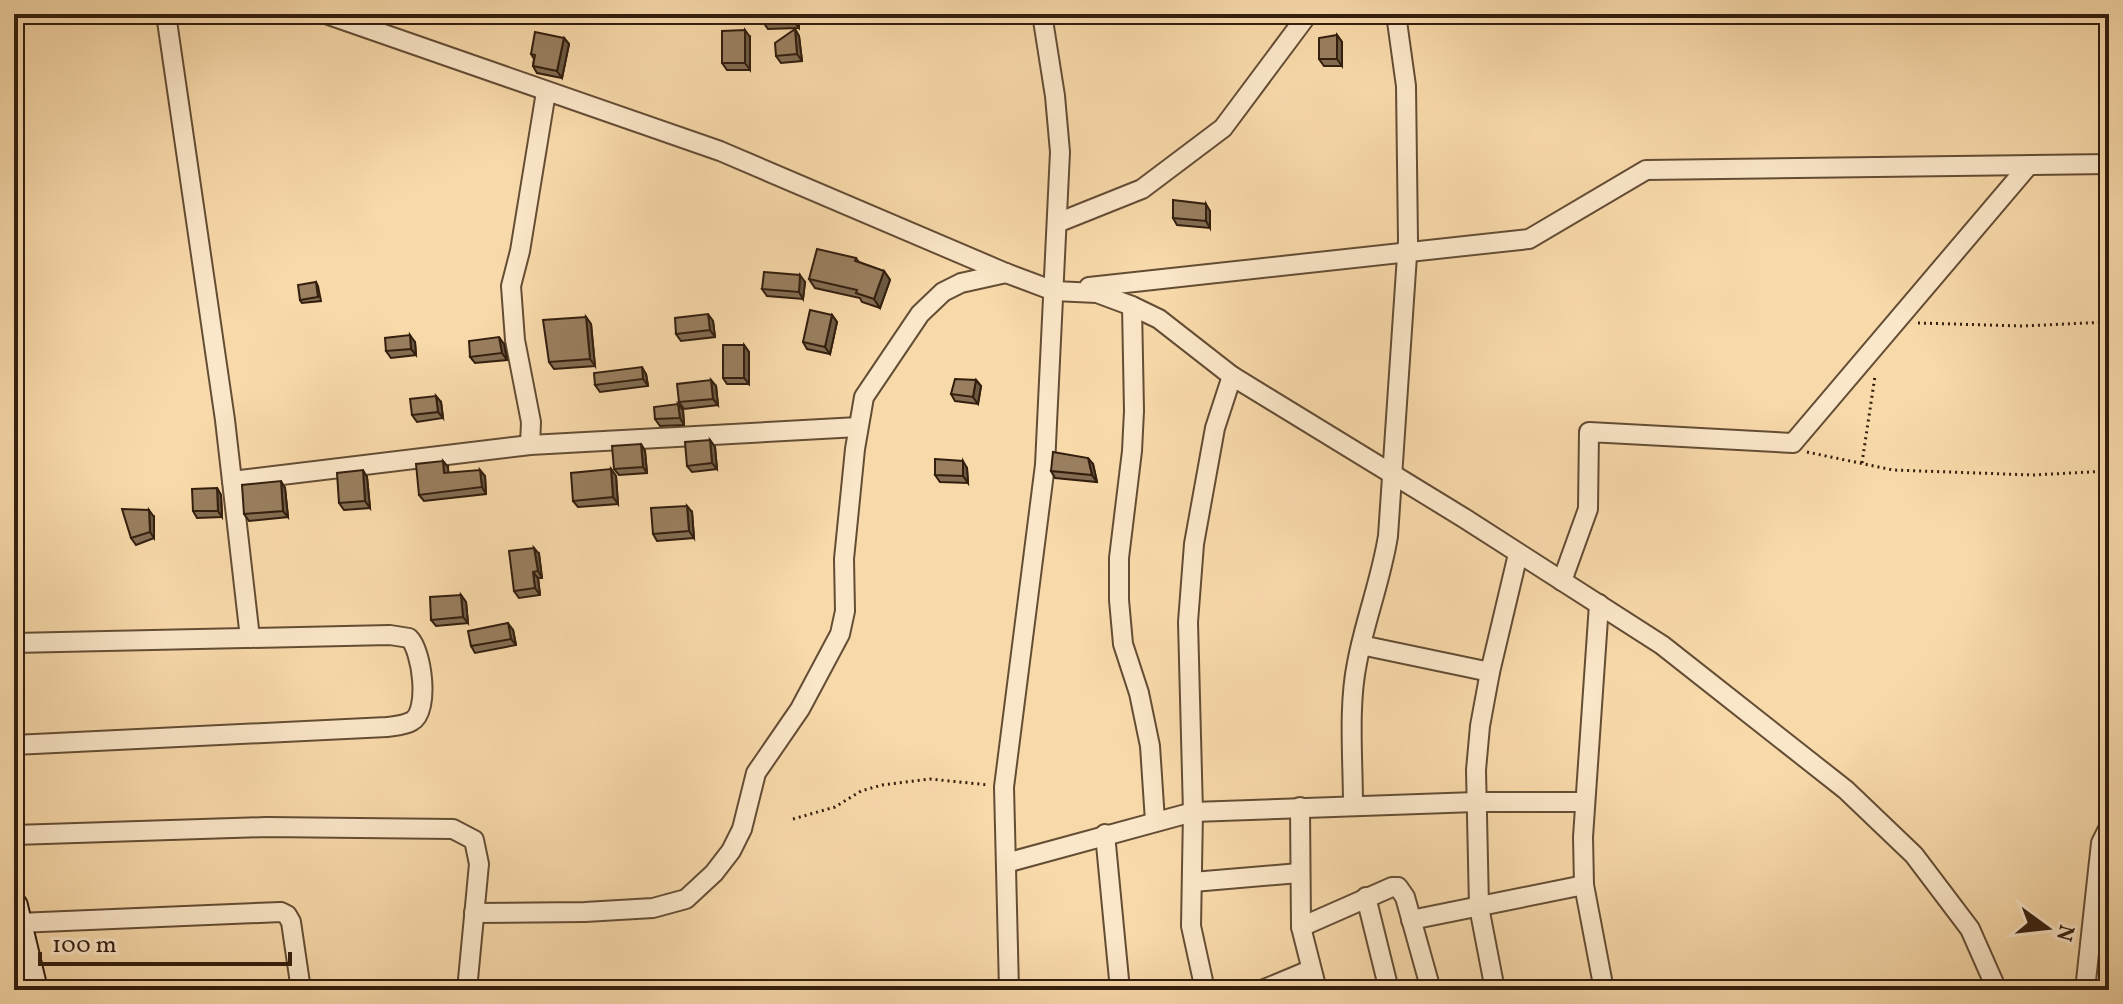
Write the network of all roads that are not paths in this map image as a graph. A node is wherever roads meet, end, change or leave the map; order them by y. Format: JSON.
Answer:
{"nodes":[{"id":1,"x":166,"y":14,"type":"edge"},
{"id":2,"x":326,"y":14,"type":"edge"},
{"id":3,"x":1042,"y":14,"type":"edge"},
{"id":4,"x":1308,"y":14,"type":"edge"},
{"id":5,"x":1396,"y":14,"type":"edge"},
{"id":6,"x":546,"y":92,"type":"junction"},
{"id":7,"x":2109,"y":164,"type":"edge"},
{"id":8,"x":2029,"y":165,"type":"junction"},
{"id":9,"x":1057,"y":223,"type":"junction"},
{"id":10,"x":1408,"y":252,"type":"junction"},
{"id":11,"x":1006,"y":273,"type":"junction"},
{"id":12,"x":1054,"y":291,"type":"junction"},
{"id":13,"x":1132,"y":306,"type":"junction"},
{"id":14,"x":1232,"y":376,"type":"junction"},
{"id":15,"x":858,"y":427,"type":"junction"},
{"id":16,"x":530,"y":445,"type":"junction"},
{"id":17,"x":1394,"y":474,"type":"junction"},
{"id":18,"x":232,"y":481,"type":"junction"},
{"id":19,"x":1518,"y":554,"type":"junction"},
{"id":20,"x":1562,"y":581,"type":"junction"},
{"id":21,"x":1599,"y":604,"type":"junction"},
{"id":22,"x":250,"y":638,"type":"junction"},
{"id":23,"x":14,"y":643,"type":"edge"},
{"id":24,"x":1361,"y":645,"type":"junction"},
{"id":25,"x":1490,"y":672,"type":"junction"},
{"id":26,"x":14,"y":745,"type":"edge"},
{"id":27,"x":1476,"y":802,"type":"junction"},
{"id":28,"x":1584,"y":802,"type":"junction"},
{"id":29,"x":1353,"y":805,"type":"junction"},
{"id":30,"x":1300,"y":807,"type":"junction"},
{"id":31,"x":1193,"y":812,"type":"junction"},
{"id":32,"x":1155,"y":821,"type":"junction"},
{"id":33,"x":2109,"y":827,"type":"edge"},
{"id":34,"x":1105,"y":834,"type":"junction"},
{"id":35,"x":14,"y":835,"type":"edge"},
{"id":36,"x":1006,"y":863,"type":"junction"},
{"id":37,"x":1299,"y":873,"type":"junction"},
{"id":38,"x":1193,"y":882,"type":"junction"},
{"id":39,"x":1584,"y":885,"type":"junction"},
{"id":40,"x":1366,"y":897,"type":"junction"},
{"id":41,"x":1479,"y":907,"type":"junction"},
{"id":42,"x":474,"y":913,"type":"junction"},
{"id":43,"x":15,"y":914,"type":"edge"},
{"id":44,"x":1411,"y":920,"type":"junction"},
{"id":45,"x":1301,"y":927,"type":"junction"},
{"id":46,"x":1310,"y":970,"type":"junction"},
{"id":47,"x":34,"y":990,"type":"edge"},
{"id":48,"x":301,"y":990,"type":"edge"},
{"id":49,"x":467,"y":990,"type":"edge"},
{"id":50,"x":1009,"y":990,"type":"edge"},
{"id":51,"x":1120,"y":990,"type":"edge"},
{"id":52,"x":1205,"y":990,"type":"edge"},
{"id":53,"x":1262,"y":990,"type":"edge"},
{"id":54,"x":1317,"y":990,"type":"edge"},
{"id":55,"x":1389,"y":990,"type":"edge"},
{"id":56,"x":1431,"y":990,"type":"edge"},
{"id":57,"x":1495,"y":990,"type":"edge"},
{"id":58,"x":1604,"y":990,"type":"edge"},
{"id":59,"x":1997,"y":990,"type":"edge"},
{"id":60,"x":2085,"y":990,"type":"edge"}],
"edges":[{"from":1,"to":18,"type":"street"},
{"from":2,"to":6,"type":"street"},
{"from":3,"to":9,"type":"street"},
{"from":4,"to":9,"type":"street"},
{"from":5,"to":10,"type":"street"},
{"from":6,"to":11,"type":"street"},
{"from":6,"to":16,"type":"street"},
{"from":7,"to":8,"type":"street"},
{"from":8,"to":10,"type":"street"},
{"from":8,"to":20,"type":"street"},
{"from":9,"to":12,"type":"street"},
{"from":10,"to":12,"type":"street"},
{"from":10,"to":17,"type":"street"},
{"from":11,"to":12,"type":"street"},
{"from":11,"to":15,"type":"street"},
{"from":12,"to":13,"type":"street"},
{"from":12,"to":36,"type":"street"},
{"from":13,"to":14,"type":"street"},
{"from":13,"to":32,"type":"street"},
{"from":14,"to":17,"type":"street"},
{"from":14,"to":31,"type":"street"},
{"from":15,"to":16,"type":"street"},
{"from":15,"to":42,"type":"street"},
{"from":16,"to":18,"type":"street"},
{"from":17,"to":19,"type":"street"},
{"from":17,"to":24,"type":"street"},
{"from":18,"to":22,"type":"street"},
{"from":19,"to":20,"type":"street"},
{"from":19,"to":25,"type":"street"},
{"from":20,"to":21,"type":"street"},
{"from":21,"to":28,"type":"street"},
{"from":21,"to":59,"type":"street"},
{"from":22,"to":23,"type":"street"},
{"from":22,"to":26,"type":"street"},
{"from":24,"to":25,"type":"street"},
{"from":24,"to":29,"type":"street"},
{"from":25,"to":27,"type":"street"},
{"from":27,"to":28,"type":"street"},
{"from":27,"to":29,"type":"street"},
{"from":27,"to":41,"type":"street"},
{"from":28,"to":39,"type":"street"},
{"from":29,"to":30,"type":"street"},
{"from":30,"to":31,"type":"street"},
{"from":30,"to":37,"type":"street"},
{"from":31,"to":32,"type":"street"},
{"from":31,"to":38,"type":"street"},
{"from":32,"to":34,"type":"street"},
{"from":33,"to":60,"type":"street"},
{"from":34,"to":36,"type":"street"},
{"from":34,"to":51,"type":"street"},
{"from":35,"to":42,"type":"street"},
{"from":36,"to":50,"type":"street"},
{"from":37,"to":38,"type":"street"},
{"from":37,"to":45,"type":"street"},
{"from":38,"to":52,"type":"street"},
{"from":39,"to":41,"type":"street"},
{"from":39,"to":58,"type":"street"},
{"from":40,"to":44,"type":"street"},
{"from":40,"to":45,"type":"street"},
{"from":40,"to":55,"type":"street"},
{"from":41,"to":44,"type":"street"},
{"from":41,"to":57,"type":"street"},
{"from":42,"to":49,"type":"street"},
{"from":43,"to":47,"type":"street"},
{"from":43,"to":48,"type":"street"},
{"from":44,"to":56,"type":"street"},
{"from":45,"to":46,"type":"street"},
{"from":46,"to":53,"type":"street"},
{"from":46,"to":54,"type":"street"}]}
